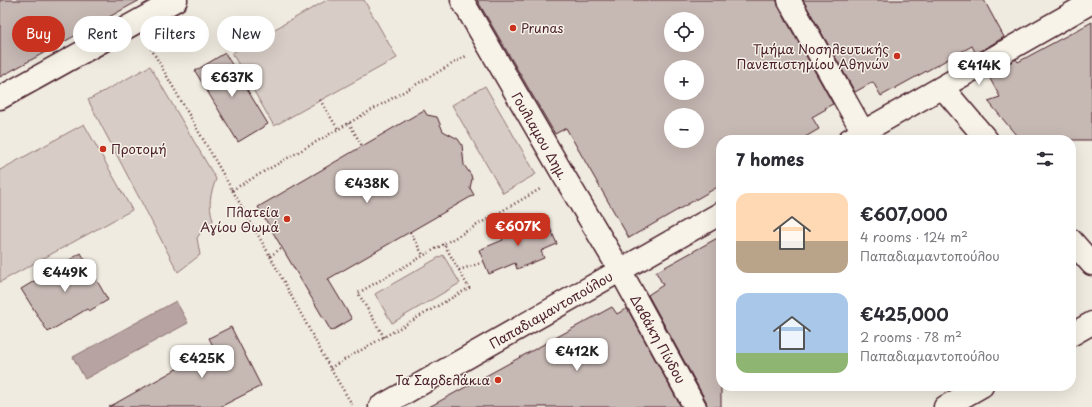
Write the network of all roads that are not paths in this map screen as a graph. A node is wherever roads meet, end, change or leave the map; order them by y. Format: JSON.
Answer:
{"nodes":[{"id":1,"x":176,"y":0,"type":"edge"},
{"id":2,"x":462,"y":0,"type":"edge"},
{"id":3,"x":789,"y":0,"type":"edge"},
{"id":4,"x":1092,"y":2,"type":"edge"},
{"id":5,"x":942,"y":88,"type":"junction"},
{"id":6,"x":0,"y":98,"type":"edge"},
{"id":7,"x":856,"y":135,"type":"edge"},
{"id":8,"x":858,"y":135,"type":"edge"},
{"id":9,"x":982,"y":135,"type":"edge"},
{"id":10,"x":716,"y":216,"type":"edge"},
{"id":11,"x":1076,"y":246,"type":"edge"},
{"id":12,"x":1092,"y":264,"type":"edge"},
{"id":13,"x":620,"y":270,"type":"junction"},
{"id":14,"x":1092,"y":323,"type":"edge"},
{"id":15,"x":1076,"y":332,"type":"edge"},
{"id":16,"x":973,"y":391,"type":"edge"},
{"id":17,"x":380,"y":407,"type":"edge"},
{"id":18,"x":695,"y":407,"type":"edge"},
{"id":19,"x":945,"y":407,"type":"edge"}],
"edges":[{"from":1,"to":6,"type":"street"},
{"from":2,"to":13,"type":"street","name":"Γουλιαμου Δημ."},
{"from":3,"to":7,"type":"street"},
{"from":4,"to":5,"type":"street"},
{"from":5,"to":8,"type":"street"},
{"from":5,"to":9,"type":"street"},
{"from":10,"to":13,"type":"street","name":"Παπαδιαμαντοπούλου"},
{"from":11,"to":12,"type":"street"},
{"from":13,"to":17,"type":"street","name":"Παπαδιαμαντοπούλου"},
{"from":13,"to":18,"type":"street","name":"Δαβάκη Πίνδου"},
{"from":14,"to":15,"type":"street"},
{"from":16,"to":19,"type":"street"}]}
